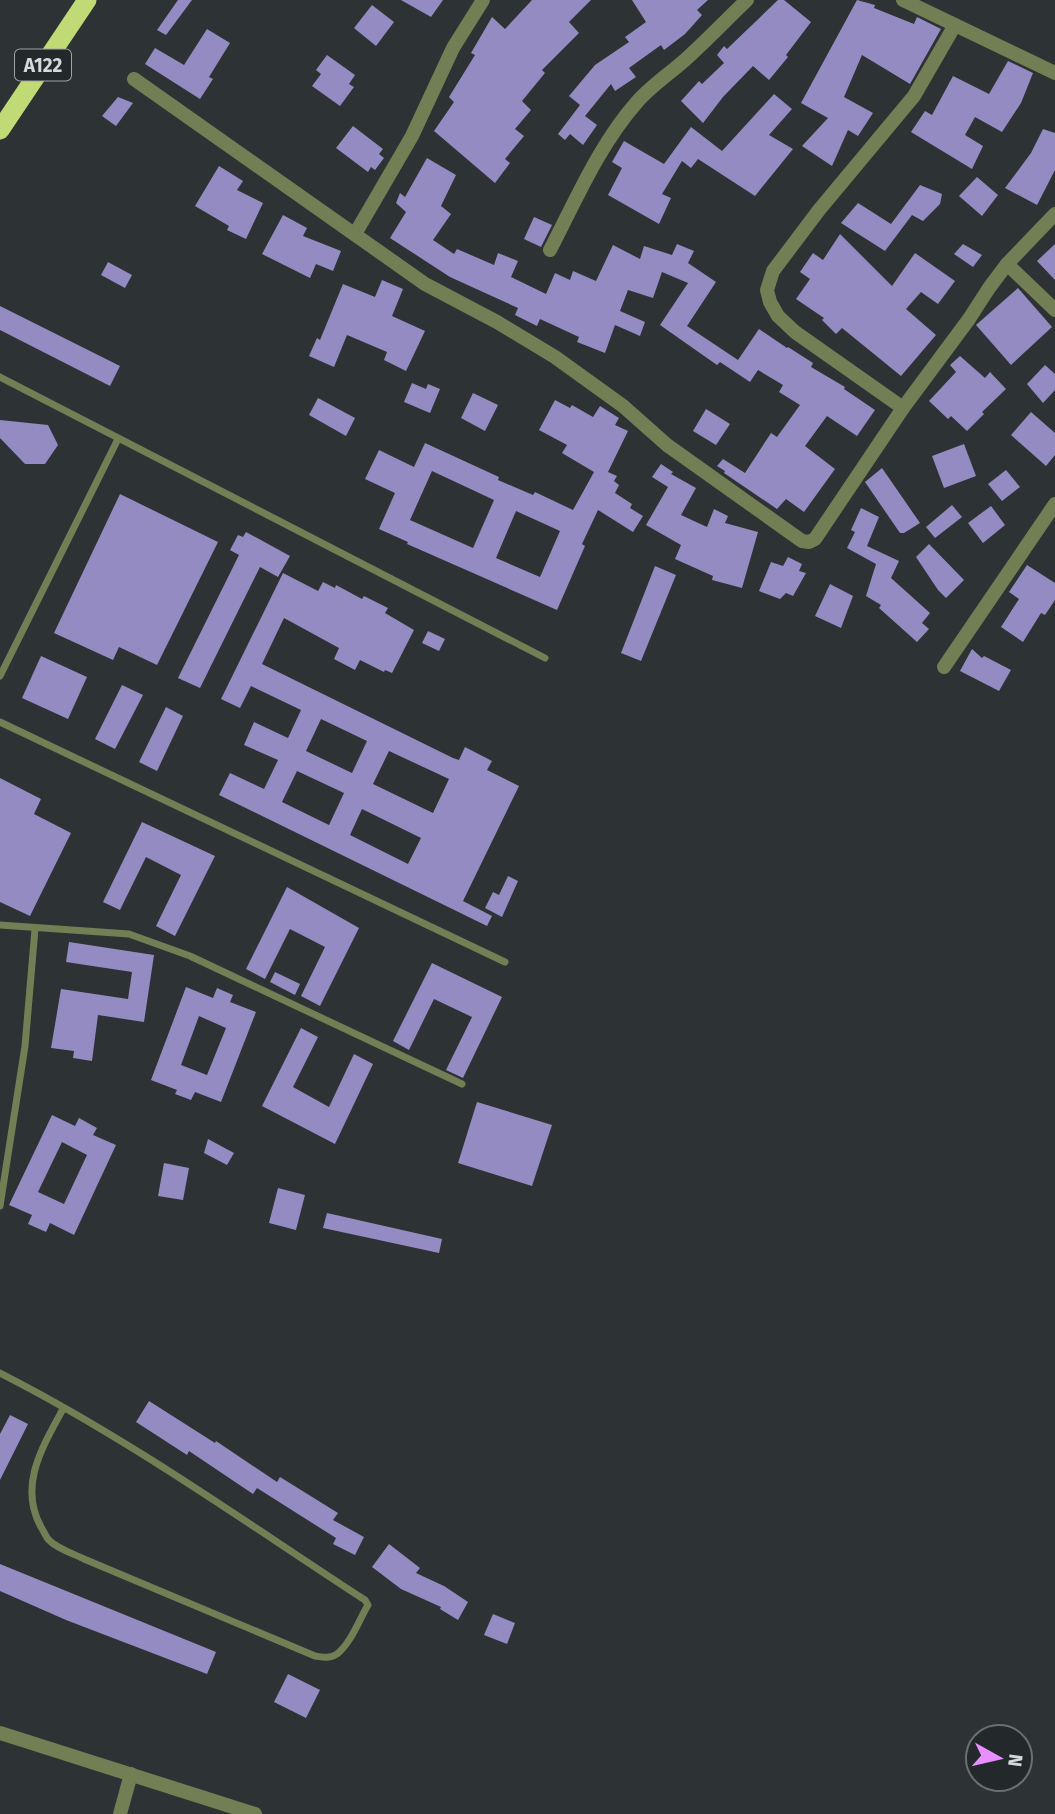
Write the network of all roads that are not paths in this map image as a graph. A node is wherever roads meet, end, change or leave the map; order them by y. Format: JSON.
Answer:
{"nodes":[{"id":1,"x":87,"y":0,"type":"edge"},
{"id":2,"x":483,"y":0,"type":"edge"},
{"id":3,"x":747,"y":0,"type":"edge"},
{"id":4,"x":903,"y":0,"type":"edge"},
{"id":5,"x":956,"y":24,"type":"junction"},
{"id":6,"x":1055,"y":73,"type":"edge"},
{"id":7,"x":134,"y":79,"type":"dead end"},
{"id":8,"x":0,"y":130,"type":"edge"},
{"id":9,"x":1055,"y":214,"type":"edge"},
{"id":10,"x":355,"y":234,"type":"junction"},
{"id":11,"x":550,"y":250,"type":"dead end"},
{"id":12,"x":1007,"y":264,"type":"junction"},
{"id":13,"x":1055,"y":310,"type":"edge"},
{"id":14,"x":0,"y":377,"type":"edge"},
{"id":15,"x":903,"y":408,"type":"junction"},
{"id":16,"x":118,"y":439,"type":"junction"},
{"id":17,"x":1055,"y":504,"type":"edge"},
{"id":18,"x":545,"y":658,"type":"dead end"},
{"id":19,"x":944,"y":667,"type":"dead end"},
{"id":20,"x":0,"y":676,"type":"edge"},
{"id":21,"x":0,"y":722,"type":"edge"},
{"id":22,"x":0,"y":925,"type":"edge"},
{"id":23,"x":35,"y":929,"type":"junction"},
{"id":24,"x":505,"y":962,"type":"dead end"},
{"id":25,"x":462,"y":1084,"type":"dead end"},
{"id":26,"x":0,"y":1206,"type":"edge"},
{"id":27,"x":0,"y":1373,"type":"edge"},
{"id":28,"x":63,"y":1409,"type":"junction"},
{"id":29,"x":0,"y":1733,"type":"edge"},
{"id":30,"x":131,"y":1774,"type":"junction"},
{"id":31,"x":120,"y":1814,"type":"edge"},
{"id":32,"x":255,"y":1814,"type":"edge"}],
"edges":[{"from":1,"to":8,"type":"highway","number":"A122"},
{"from":2,"to":10,"type":"street"},
{"from":3,"to":11,"type":"street"},
{"from":4,"to":5,"type":"street"},
{"from":5,"to":6,"type":"street"},
{"from":5,"to":15,"type":"street"},
{"from":7,"to":10,"type":"street"},
{"from":9,"to":12,"type":"street"},
{"from":10,"to":15,"type":"street"},
{"from":12,"to":13,"type":"street"},
{"from":12,"to":15,"type":"street"},
{"from":14,"to":16,"type":"lane"},
{"from":16,"to":18,"type":"lane"},
{"from":16,"to":20,"type":"lane"},
{"from":17,"to":19,"type":"street"},
{"from":21,"to":24,"type":"lane"},
{"from":22,"to":23,"type":"lane"},
{"from":23,"to":25,"type":"lane"},
{"from":23,"to":26,"type":"lane"},
{"from":27,"to":28,"type":"lane"},
{"from":28,"to":28,"type":"lane"},
{"from":29,"to":30,"type":"street"},
{"from":30,"to":31,"type":"street"},
{"from":30,"to":32,"type":"street"}]}
